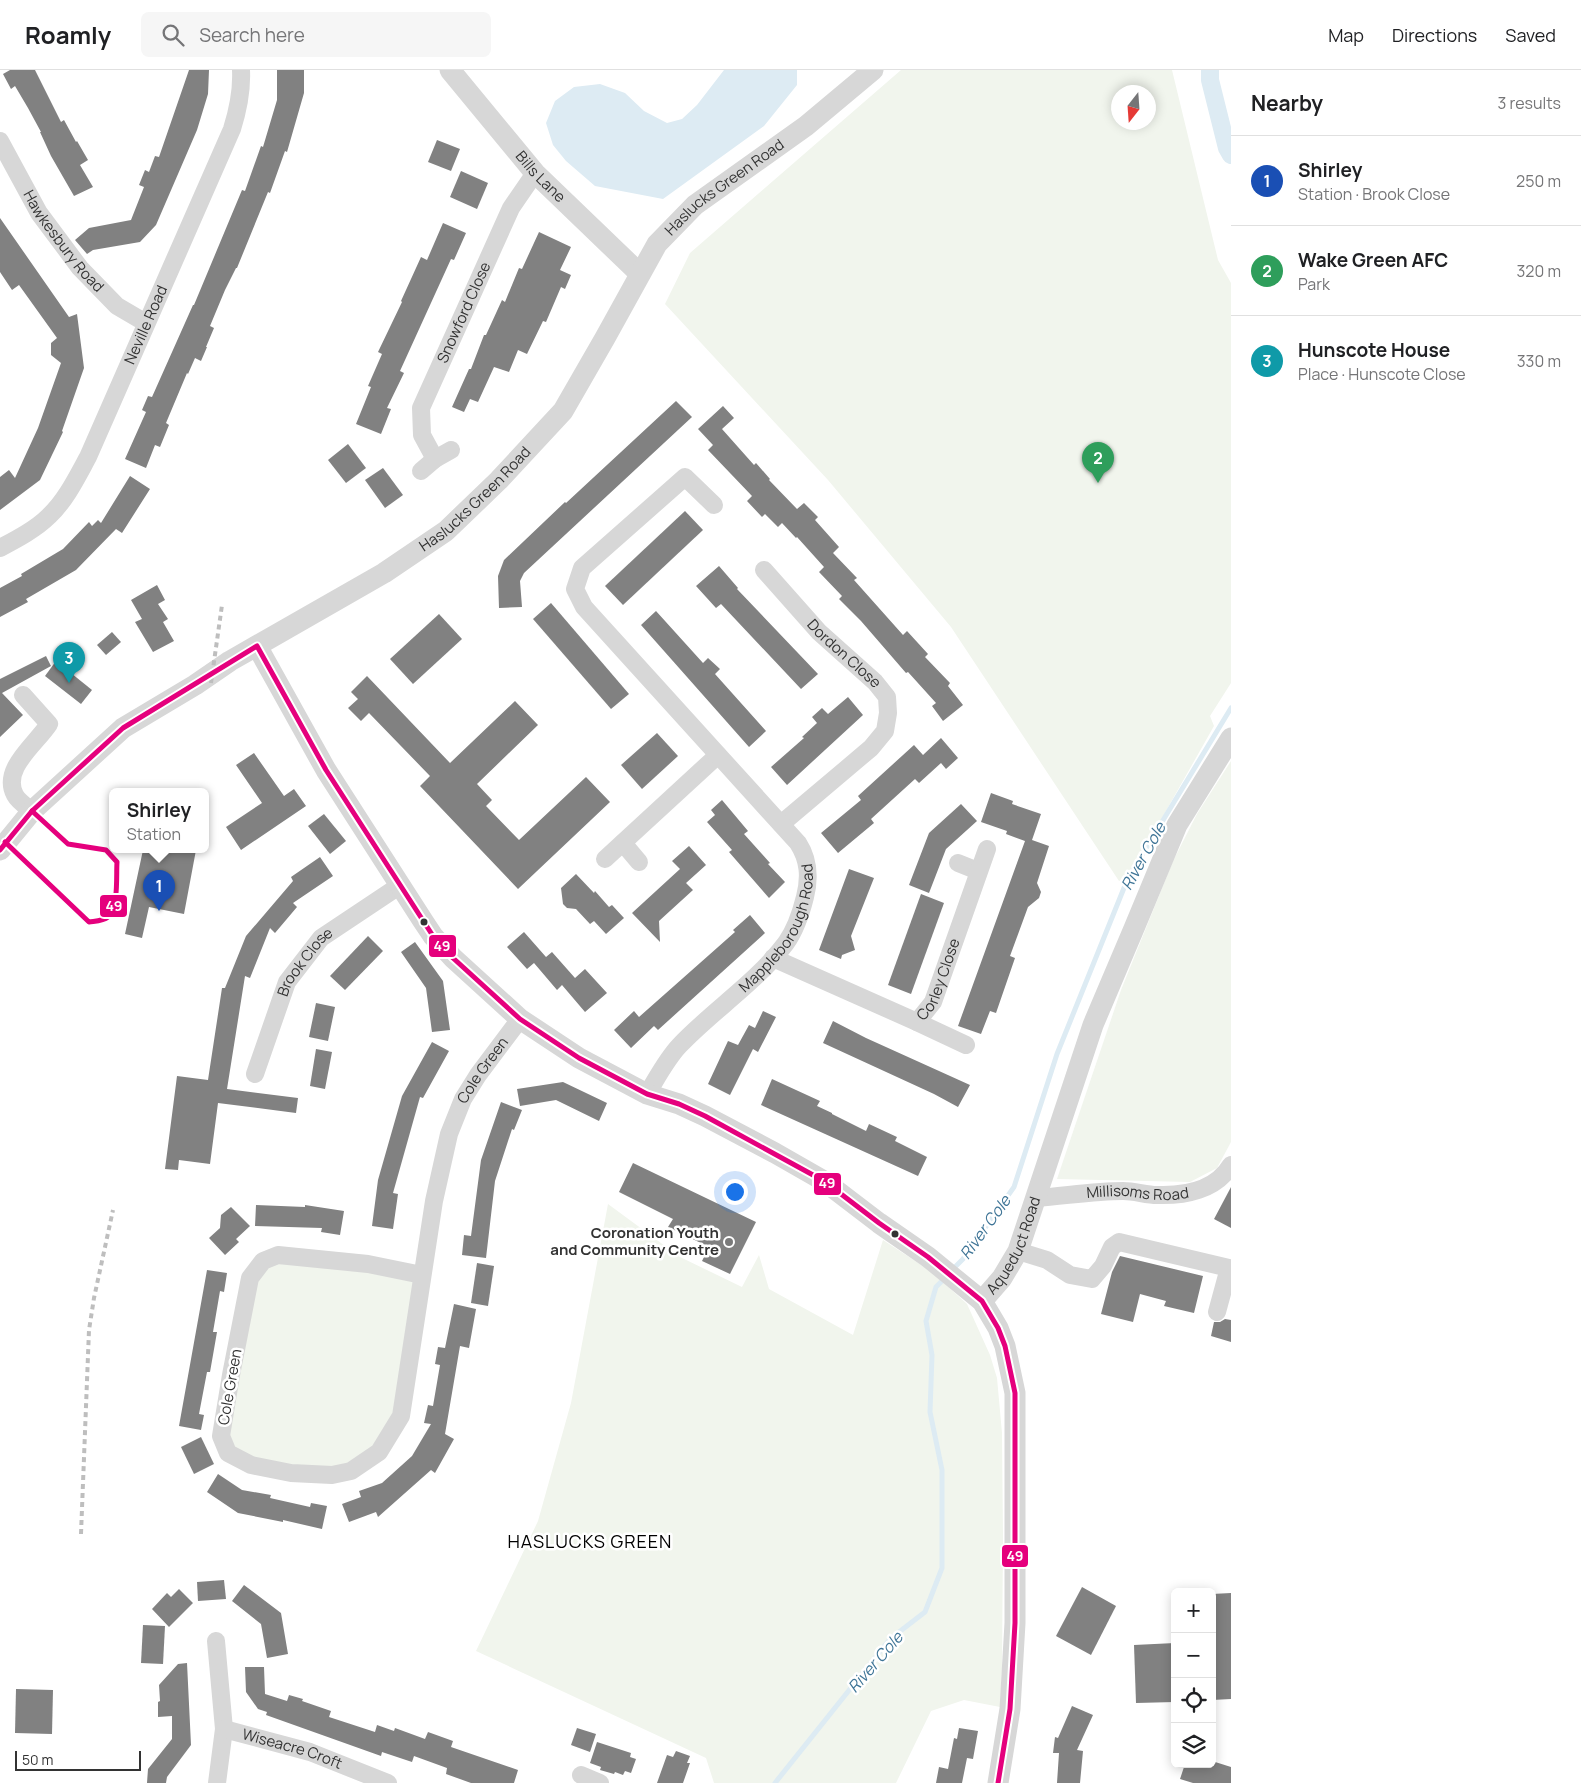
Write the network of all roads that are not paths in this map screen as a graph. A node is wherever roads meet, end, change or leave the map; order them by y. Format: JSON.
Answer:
{"nodes":[{"id":1,"x":241,"y":70,"type":"edge"},
{"id":2,"x":450,"y":70,"type":"edge"},
{"id":3,"x":873,"y":70,"type":"edge"},
{"id":4,"x":0,"y":141,"type":"edge"},
{"id":5,"x":535,"y":173,"type":"junction"},
{"id":6,"x":640,"y":274,"type":"junction"},
{"id":7,"x":146,"y":323,"type":"junction"},
{"id":8,"x":451,"y":450,"type":"dead end"},
{"id":9,"x":435,"y":459,"type":"junction"},
{"id":10,"x":421,"y":470,"type":"dead end"},
{"id":11,"x":714,"y":505,"type":"dead end"},
{"id":12,"x":0,"y":548,"type":"edge"},
{"id":13,"x":764,"y":570,"type":"dead end"},
{"id":14,"x":257,"y":646,"type":"junction"},
{"id":15,"x":23,"y":695,"type":"dead end"},
{"id":16,"x":1231,"y":738,"type":"edge"},
{"id":17,"x":718,"y":755,"type":"junction"},
{"id":18,"x":32,"y":811,"type":"junction"},
{"id":19,"x":781,"y":824,"type":"junction"},
{"id":20,"x":623,"y":843,"type":"junction"},
{"id":21,"x":987,"y":849,"type":"dead end"},
{"id":22,"x":0,"y":850,"type":"edge"},
{"id":23,"x":605,"y":859,"type":"dead end"},
{"id":24,"x":639,"y":862,"type":"dead end"},
{"id":25,"x":958,"y":863,"type":"dead end"},
{"id":26,"x":978,"y":871,"type":"junction"},
{"id":27,"x":400,"y":886,"type":"junction"},
{"id":28,"x":773,"y":958,"type":"junction"},
{"id":29,"x":520,"y":1019,"type":"junction"},
{"id":30,"x":917,"y":1022,"type":"junction"},
{"id":31,"x":966,"y":1045,"type":"dead end"},
{"id":32,"x":255,"y":1074,"type":"dead end"},
{"id":33,"x":647,"y":1094,"type":"junction"},
{"id":34,"x":1231,"y":1165,"type":"edge"},
{"id":35,"x":1036,"y":1198,"type":"junction"},
{"id":36,"x":1018,"y":1251,"type":"junction"},
{"id":37,"x":422,"y":1274,"type":"junction"},
{"id":38,"x":982,"y":1301,"type":"junction"},
{"id":39,"x":1217,"y":1312,"type":"dead end"},
{"id":40,"x":216,"y":1641,"type":"dead end"},
{"id":41,"x":224,"y":1729,"type":"junction"},
{"id":42,"x":581,"y":1775,"type":"dead end"},
{"id":43,"x":217,"y":1783,"type":"edge"},
{"id":44,"x":388,"y":1783,"type":"edge"},
{"id":45,"x":600,"y":1783,"type":"edge"},
{"id":46,"x":998,"y":1783,"type":"edge"}],
"edges":[{"from":1,"to":7,"type":"street","name":"Neville Road"},
{"from":2,"to":5,"type":"street","name":"Bills Lane"},
{"from":3,"to":6,"type":"street","name":"Haslucks Green Road"},
{"from":4,"to":7,"type":"street","name":"Hawkesbury Road"},
{"from":5,"to":6,"type":"street","name":"Bills Lane"},
{"from":5,"to":9,"type":"street","name":"Snowford Close"},
{"from":6,"to":14,"type":"street","name":"Haslucks Green Road"},
{"from":7,"to":12,"type":"street","name":"Neville Road"},
{"from":8,"to":9,"type":"street"},
{"from":9,"to":10,"type":"street"},
{"from":11,"to":17,"type":"street","name":"Mappleborough Road"},
{"from":13,"to":19,"type":"street","name":"Dordon Close"},
{"from":14,"to":18,"type":"street","name":"Haslucks Green Road"},
{"from":14,"to":27,"type":"street"},
{"from":15,"to":18,"type":"street"},
{"from":16,"to":35,"type":"street","name":"Aqueduct Road"},
{"from":17,"to":19,"type":"street","name":"Mappleborough Road"},
{"from":17,"to":20,"type":"street"},
{"from":18,"to":22,"type":"street","name":"Haslucks Green Road"},
{"from":19,"to":28,"type":"street","name":"Mappleborough Road"},
{"from":20,"to":23,"type":"street"},
{"from":20,"to":24,"type":"street"},
{"from":21,"to":26,"type":"street","name":"Corley Close"},
{"from":25,"to":26,"type":"street"},
{"from":26,"to":30,"type":"street","name":"Corley Close"},
{"from":27,"to":29,"type":"street"},
{"from":27,"to":32,"type":"street","name":"Brook Close"},
{"from":28,"to":30,"type":"street","name":"Corley Close"},
{"from":28,"to":33,"type":"street","name":"Mappleborough Road"},
{"from":29,"to":33,"type":"street"},
{"from":29,"to":37,"type":"street","name":"Cole Green"},
{"from":30,"to":31,"type":"street"},
{"from":33,"to":38,"type":"street"},
{"from":34,"to":35,"type":"street","name":"Millisoms Road"},
{"from":35,"to":36,"type":"street","name":"Aqueduct Road"},
{"from":36,"to":38,"type":"street","name":"Aqueduct Road"},
{"from":36,"to":39,"type":"street"},
{"from":37,"to":37,"type":"street","name":"Cole Green"},
{"from":38,"to":46,"type":"street","name":"Aqueduct Road"},
{"from":40,"to":41,"type":"street"},
{"from":41,"to":43,"type":"street"},
{"from":41,"to":44,"type":"street","name":"Wiseacre Croft"},
{"from":42,"to":45,"type":"street"}]}
